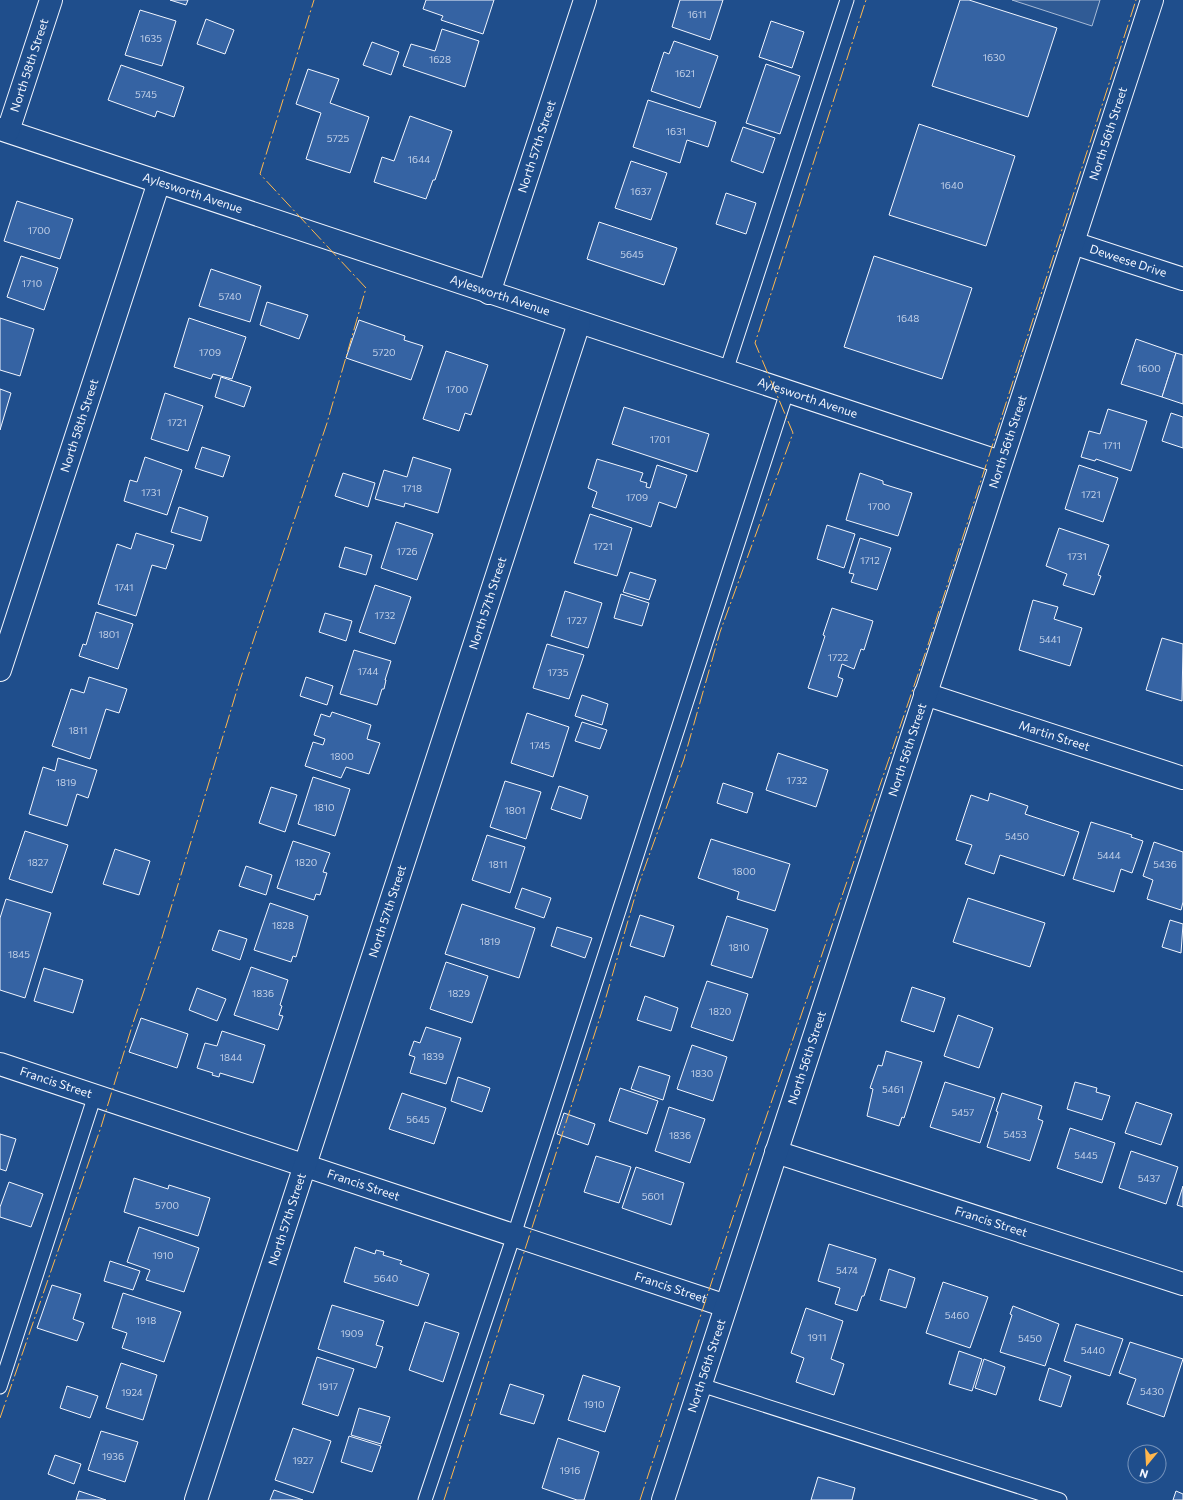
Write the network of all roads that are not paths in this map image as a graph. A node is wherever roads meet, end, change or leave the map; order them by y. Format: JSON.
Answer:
{"nodes":[{"id":1,"x":51,"y":0,"type":"edge"},
{"id":2,"x":585,"y":0,"type":"edge"},
{"id":3,"x":847,"y":0,"type":"edge"},
{"id":4,"x":1152,"y":0,"type":"edge"},
{"id":5,"x":4,"y":130,"type":"edge"},
{"id":6,"x":158,"y":182,"type":"junction"},
{"id":7,"x":1073,"y":243,"type":"junction"},
{"id":8,"x":1183,"y":279,"type":"edge"},
{"id":9,"x":489,"y":293,"type":"junction"},
{"id":10,"x":579,"y":323,"type":"junction"},
{"id":11,"x":726,"y":371,"type":"junction"},
{"id":12,"x":787,"y":392,"type":"junction"},
{"id":13,"x":1000,"y":462,"type":"junction"},
{"id":14,"x":0,"y":670,"type":"edge"},
{"id":15,"x":925,"y":694,"type":"junction"},
{"id":16,"x":1183,"y":778,"type":"edge"},
{"id":17,"x":0,"y":1064,"type":"edge"},
{"id":18,"x":95,"y":1095,"type":"junction"},
{"id":19,"x":776,"y":1152,"type":"junction"},
{"id":20,"x":305,"y":1166,"type":"junction"},
{"id":21,"x":514,"y":1235,"type":"junction"},
{"id":22,"x":1183,"y":1284,"type":"edge"},
{"id":23,"x":726,"y":1306,"type":"junction"},
{"id":24,"x":701,"y":1385,"type":"junction"},
{"id":25,"x":0,"y":1387,"type":"edge"},
{"id":26,"x":196,"y":1500,"type":"edge"},
{"id":27,"x":425,"y":1500,"type":"edge"},
{"id":28,"x":663,"y":1500,"type":"edge"},
{"id":29,"x":1060,"y":1500,"type":"edge"}],
"edges":[{"from":1,"to":5,"type":"street","name":"North 58th Street"},
{"from":2,"to":9,"type":"street","name":"North 57th Street"},
{"from":3,"to":11,"type":"lane"},
{"from":4,"to":7,"type":"street","name":"North 56th Street"},
{"from":5,"to":6,"type":"street","name":"Aylesworth Avenue"},
{"from":6,"to":9,"type":"street","name":"Aylesworth Avenue"},
{"from":6,"to":14,"type":"street","name":"North 58th Street"},
{"from":7,"to":8,"type":"street","name":"Deweese Drive"},
{"from":7,"to":13,"type":"street","name":"North 56th Street"},
{"from":9,"to":10,"type":"street","name":"Aylesworth Avenue"},
{"from":10,"to":11,"type":"street","name":"Aylesworth Avenue"},
{"from":10,"to":20,"type":"street","name":"North 57th Street"},
{"from":11,"to":12,"type":"street","name":"Aylesworth Avenue"},
{"from":12,"to":13,"type":"street","name":"Aylesworth Avenue"},
{"from":12,"to":21,"type":"lane"},
{"from":13,"to":15,"type":"street","name":"North 56th Street"},
{"from":15,"to":16,"type":"street","name":"Martin Street"},
{"from":15,"to":19,"type":"street","name":"North 56th Street"},
{"from":17,"to":18,"type":"street","name":"Francis Street"},
{"from":18,"to":20,"type":"street","name":"Francis Street"},
{"from":18,"to":25,"type":"lane"},
{"from":19,"to":22,"type":"street","name":"Francis Street"},
{"from":19,"to":23,"type":"street","name":"North 56th Street"},
{"from":20,"to":21,"type":"street","name":"Francis Street"},
{"from":20,"to":26,"type":"street","name":"North 57th Street"},
{"from":21,"to":23,"type":"street","name":"Francis Street"},
{"from":21,"to":27,"type":"lane"},
{"from":23,"to":24,"type":"street","name":"North 56th Street"},
{"from":24,"to":28,"type":"street","name":"North 56th Street"},
{"from":24,"to":29,"type":"lane"}]}
